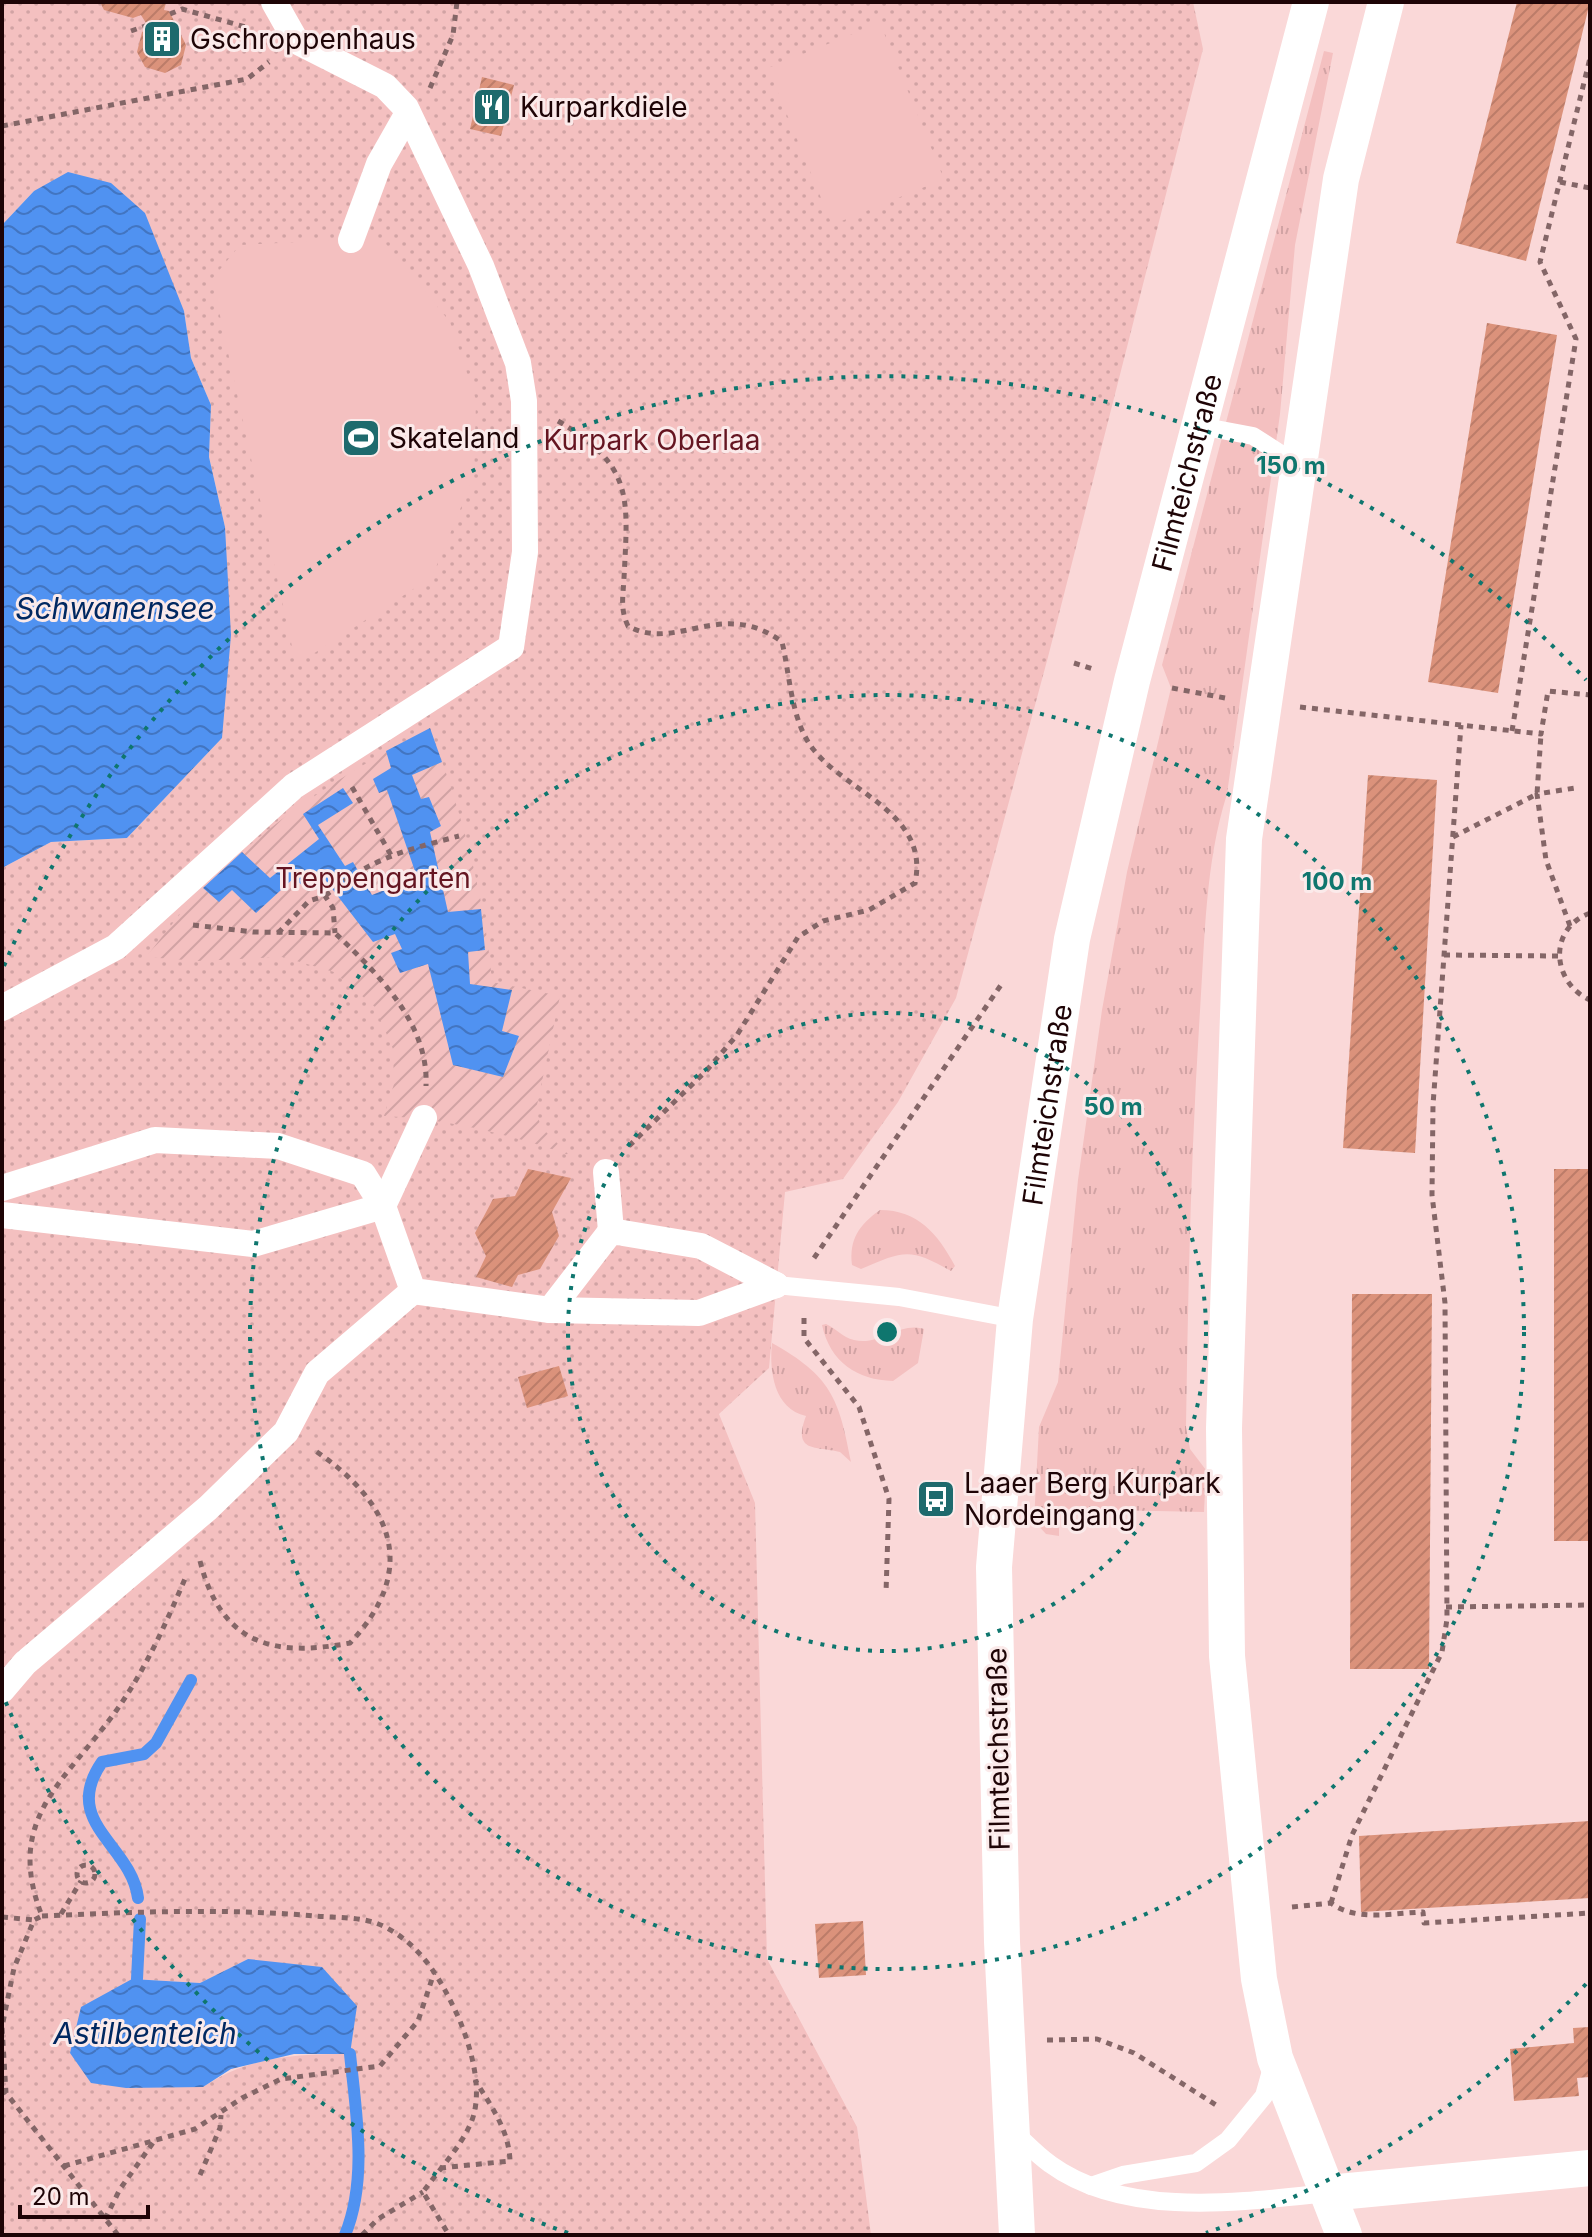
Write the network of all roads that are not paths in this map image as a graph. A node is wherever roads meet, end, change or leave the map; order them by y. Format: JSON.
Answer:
{"nodes":[{"id":1,"x":274,"y":2,"type":"edge"},
{"id":2,"x":1311,"y":2,"type":"edge"},
{"id":3,"x":1386,"y":2,"type":"edge"},
{"id":4,"x":408,"y":113,"type":"junction"},
{"id":5,"x":351,"y":240,"type":"dead end"},
{"id":6,"x":1200,"y":426,"type":"junction"},
{"id":7,"x":1298,"y":465,"type":"junction"},
{"id":8,"x":2,"y":1008,"type":"edge"},
{"id":9,"x":424,"y":1118,"type":"dead end"},
{"id":10,"x":606,"y":1172,"type":"road end"},
{"id":11,"x":2,"y":1188,"type":"edge"},
{"id":12,"x":383,"y":1206,"type":"junction"},
{"id":13,"x":2,"y":1215,"type":"edge"},
{"id":14,"x":611,"y":1231,"type":"junction"},
{"id":15,"x":776,"y":1285,"type":"junction"},
{"id":16,"x":413,"y":1291,"type":"junction"},
{"id":17,"x":550,"y":1310,"type":"junction"},
{"id":18,"x":1015,"y":1319,"type":"junction"},
{"id":19,"x":2,"y":1690,"type":"edge"},
{"id":20,"x":1275,"y":2058,"type":"junction"},
{"id":21,"x":1011,"y":2129,"type":"junction"},
{"id":22,"x":1590,"y":2168,"type":"edge"},
{"id":23,"x":1091,"y":2186,"type":"junction"},
{"id":24,"x":1328,"y":2193,"type":"junction"},
{"id":25,"x":1017,"y":2235,"type":"edge"},
{"id":26,"x":1344,"y":2235,"type":"edge"}],
"edges":[{"from":1,"to":4,"type":"street"},
{"from":2,"to":6,"type":"street","name":"Filmteichstraße"},
{"from":3,"to":7,"type":"street"},
{"from":4,"to":5,"type":"street"},
{"from":4,"to":8,"type":"street"},
{"from":6,"to":7,"type":"lane"},
{"from":6,"to":18,"type":"street","name":"Filmteichstraße"},
{"from":7,"to":20,"type":"street"},
{"from":9,"to":12,"type":"street"},
{"from":10,"to":14,"type":"street"},
{"from":11,"to":12,"type":"street"},
{"from":12,"to":13,"type":"street"},
{"from":12,"to":16,"type":"street"},
{"from":14,"to":15,"type":"street"},
{"from":14,"to":17,"type":"street"},
{"from":15,"to":17,"type":"street"},
{"from":15,"to":18,"type":"lane"},
{"from":16,"to":17,"type":"street"},
{"from":16,"to":19,"type":"street"},
{"from":18,"to":21,"type":"street","name":"Filmteichstraße"},
{"from":20,"to":23,"type":"lane"},
{"from":20,"to":24,"type":"street"},
{"from":21,"to":23,"type":"lane"},
{"from":21,"to":25,"type":"street","name":"Filmteichstraße"},
{"from":22,"to":24,"type":"street"},
{"from":23,"to":24,"type":"lane"},
{"from":24,"to":26,"type":"street"}]}
